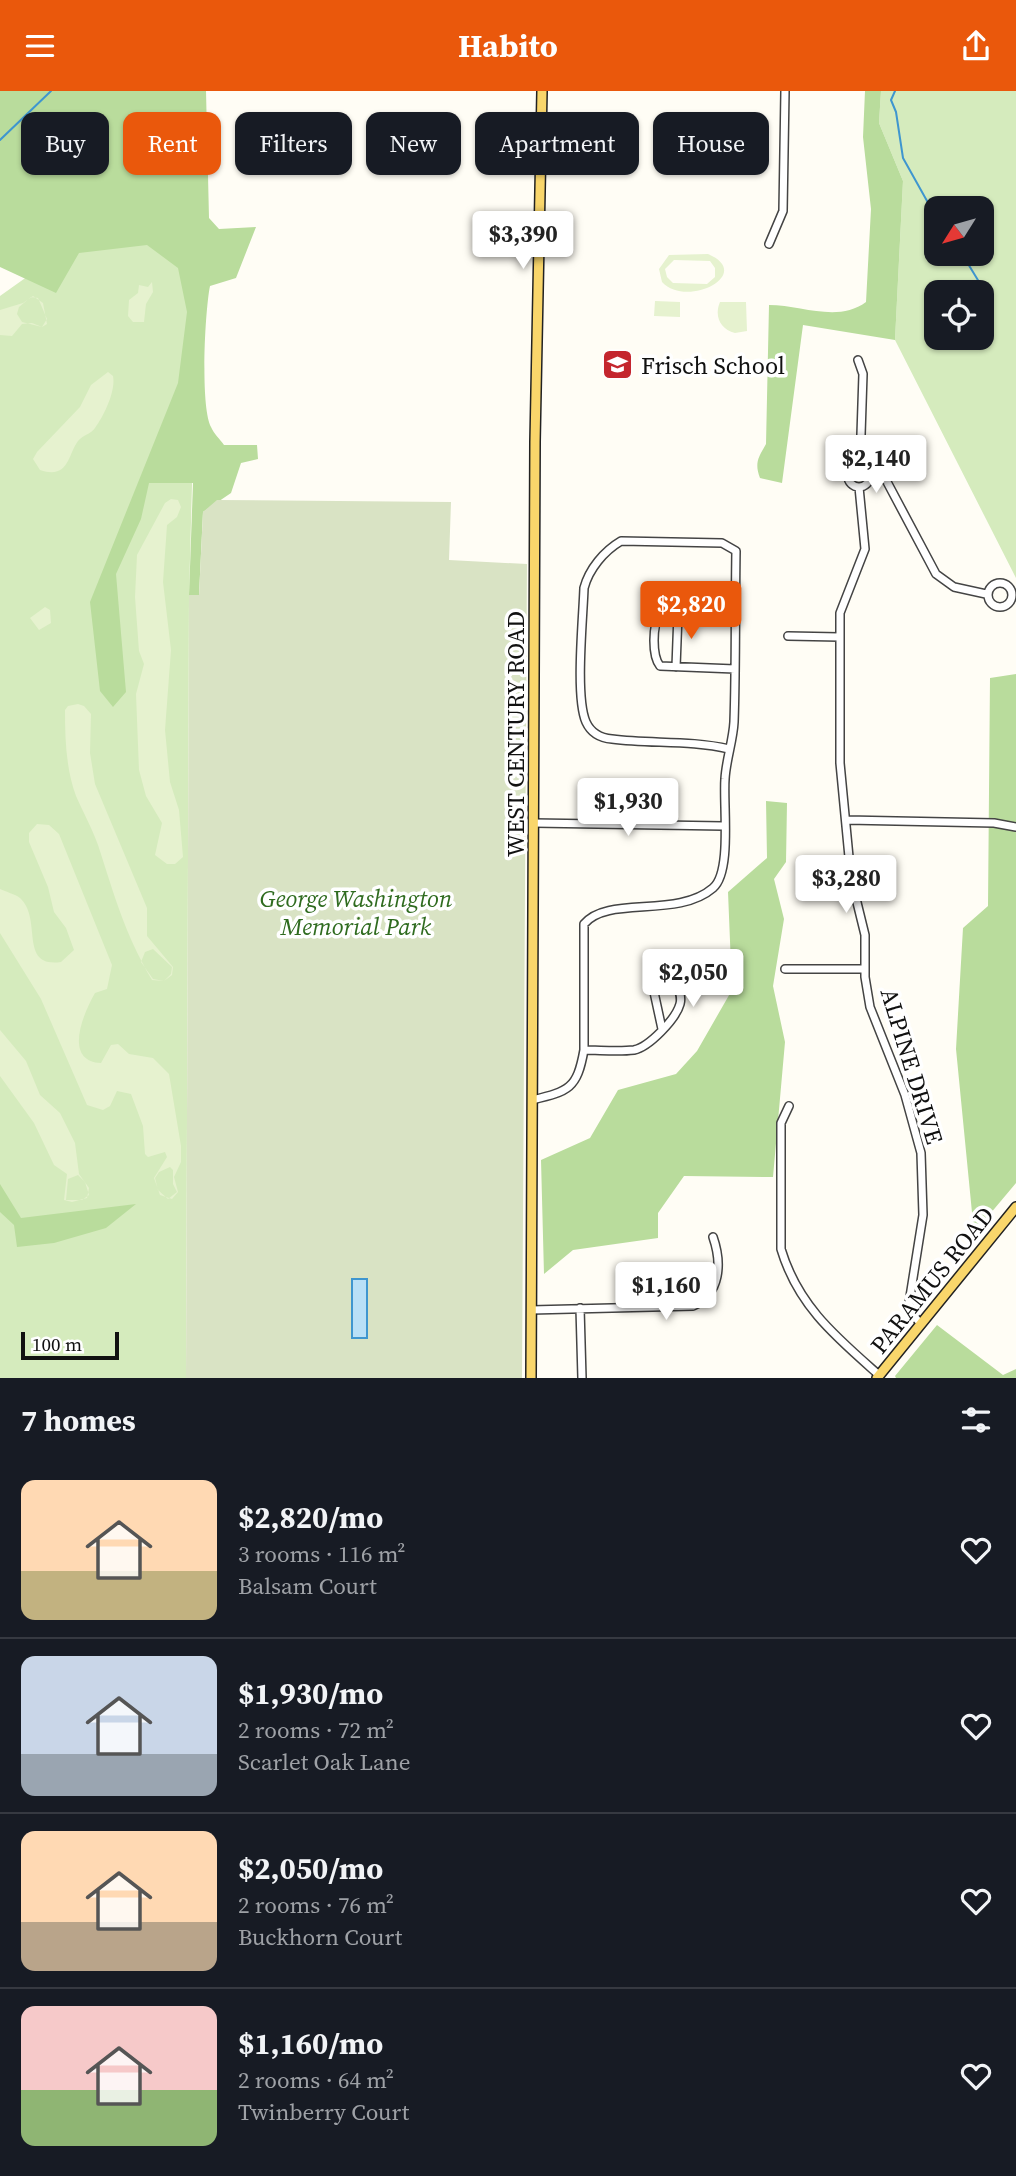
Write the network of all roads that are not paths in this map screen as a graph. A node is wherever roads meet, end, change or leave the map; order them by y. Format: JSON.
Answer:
{"nodes":[{"id":1,"x":542,"y":91,"type":"edge"},
{"id":2,"x":785,"y":91,"type":"edge"},
{"id":3,"x":769,"y":244,"type":"dead end"},
{"id":4,"x":858,"y":360,"type":"dead end"},
{"id":5,"x":860,"y":465,"type":"junction"},
{"id":6,"x":870,"y":476,"type":"junction"},
{"id":7,"x":859,"y":487,"type":"junction"},
{"id":8,"x":986,"y":594,"type":"dead end"},
{"id":9,"x":678,"y":614,"type":"junction"},
{"id":10,"x":735,"y":614,"type":"junction"},
{"id":11,"x":788,"y":636,"type":"dead end"},
{"id":12,"x":839,"y":637,"type":"junction"},
{"id":13,"x":676,"y":667,"type":"junction"},
{"id":14,"x":735,"y":669,"type":"junction"},
{"id":15,"x":729,"y":749,"type":"junction"},
{"id":16,"x":847,"y":820,"type":"junction"},
{"id":17,"x":534,"y":823,"type":"junction"},
{"id":18,"x":723,"y":826,"type":"junction"},
{"id":19,"x":1016,"y":827,"type":"edge"},
{"id":20,"x":785,"y":969,"type":"dead end"},
{"id":21,"x":865,"y":969,"type":"junction"},
{"id":22,"x":662,"y":1028,"type":"junction"},
{"id":23,"x":584,"y":1050,"type":"junction"},
{"id":24,"x":532,"y":1100,"type":"junction"},
{"id":25,"x":789,"y":1106,"type":"dead end"},
{"id":26,"x":1016,"y":1207,"type":"edge"},
{"id":27,"x":713,"y":1237,"type":"dead end"},
{"id":28,"x":580,"y":1308,"type":"junction"},
{"id":29,"x":531,"y":1310,"type":"junction"},
{"id":30,"x":922,"y":1324,"type":"junction"},
{"id":31,"x":878,"y":1376,"type":"edge"},
{"id":32,"x":531,"y":1378,"type":"edge"},
{"id":33,"x":582,"y":1378,"type":"edge"}],
"edges":[{"from":1,"to":17,"type":"main road","name":"WEST CENTURY ROAD"},
{"from":2,"to":3,"type":"street"},
{"from":4,"to":5,"type":"street"},
{"from":5,"to":6,"type":"street"},
{"from":5,"to":7,"type":"street"},
{"from":6,"to":7,"type":"street"},
{"from":6,"to":8,"type":"street"},
{"from":7,"to":12,"type":"street","name":"ALPINE DRIVE"},
{"from":9,"to":10,"type":"street"},
{"from":9,"to":13,"type":"street"},
{"from":9,"to":13,"type":"street"},
{"from":10,"to":14,"type":"street"},
{"from":10,"to":15,"type":"street"},
{"from":11,"to":12,"type":"street"},
{"from":12,"to":16,"type":"street","name":"ALPINE DRIVE"},
{"from":13,"to":14,"type":"street"},
{"from":14,"to":15,"type":"street"},
{"from":15,"to":18,"type":"street"},
{"from":16,"to":19,"type":"street"},
{"from":16,"to":21,"type":"street","name":"ALPINE DRIVE"},
{"from":17,"to":18,"type":"street"},
{"from":17,"to":24,"type":"main road","name":"WEST CENTURY ROAD"},
{"from":18,"to":23,"type":"street"},
{"from":20,"to":21,"type":"street"},
{"from":21,"to":30,"type":"street","name":"ALPINE DRIVE"},
{"from":22,"to":22,"type":"street"},
{"from":22,"to":23,"type":"street"},
{"from":23,"to":24,"type":"street"},
{"from":24,"to":29,"type":"main road","name":"WEST CENTURY ROAD"},
{"from":25,"to":31,"type":"street"},
{"from":26,"to":30,"type":"main road","name":"PARAMUS ROAD"},
{"from":27,"to":28,"type":"street"},
{"from":28,"to":29,"type":"street"},
{"from":28,"to":33,"type":"street"},
{"from":29,"to":32,"type":"main road","name":"WEST CENTURY ROAD"},
{"from":30,"to":31,"type":"main road","name":"PARAMUS ROAD"}]}
